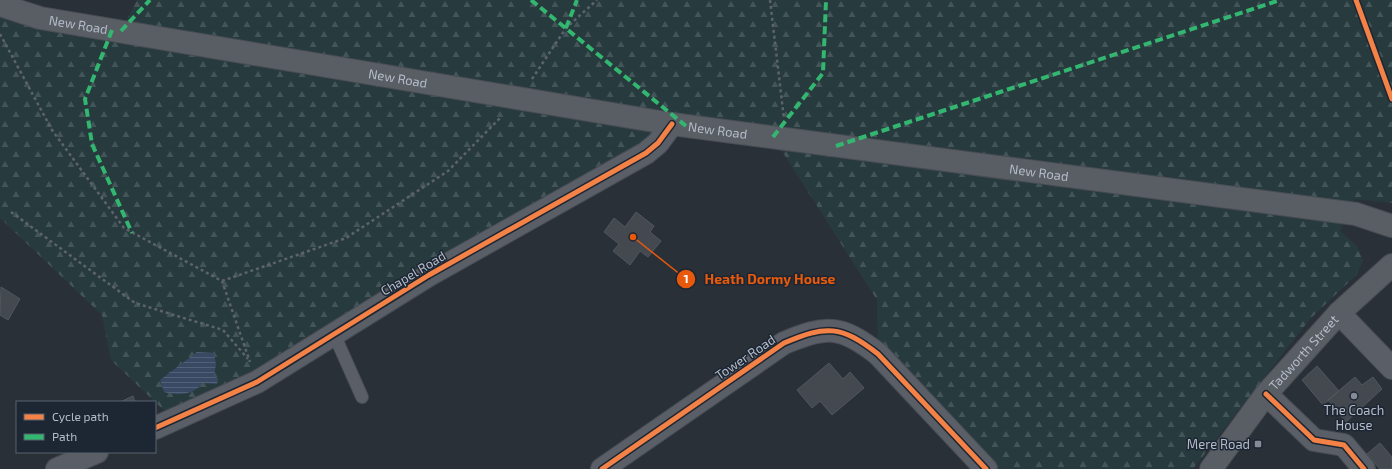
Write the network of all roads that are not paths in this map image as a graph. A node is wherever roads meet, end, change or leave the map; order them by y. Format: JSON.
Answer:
{"nodes":[{"id":1,"x":0,"y":5,"type":"edge"},
{"id":2,"x":672,"y":124,"type":"junction"},
{"id":3,"x":1392,"y":226,"type":"edge"},
{"id":4,"x":1392,"y":265,"type":"edge"},
{"id":5,"x":1338,"y":313,"type":"junction"},
{"id":6,"x":334,"y":334,"type":"junction"},
{"id":7,"x":1392,"y":368,"type":"edge"},
{"id":8,"x":1266,"y":394,"type":"junction"},
{"id":9,"x":362,"y":397,"type":"dead end"},
{"id":10,"x":156,"y":428,"type":"edge"},
{"id":11,"x":95,"y":453,"type":"edge"},
{"id":12,"x":58,"y":469,"type":"edge"},
{"id":13,"x":602,"y":469,"type":"edge"},
{"id":14,"x":986,"y":469,"type":"edge"},
{"id":15,"x":1211,"y":469,"type":"edge"},
{"id":16,"x":1364,"y":469,"type":"edge"}],
"edges":[{"from":1,"to":2,"type":"main road","name":"New Road"},
{"from":2,"to":3,"type":"main road","name":"New Road"},
{"from":2,"to":6,"type":"street","name":"Chapel Road"},
{"from":4,"to":5,"type":"main road","name":"Tadworth Street"},
{"from":5,"to":7,"type":"street"},
{"from":5,"to":8,"type":"main road","name":"Tadworth Street"},
{"from":6,"to":9,"type":"lane"},
{"from":6,"to":10,"type":"street","name":"Chapel Road"},
{"from":8,"to":15,"type":"main road","name":"Tadworth Street"},
{"from":8,"to":16,"type":"street"},
{"from":11,"to":12,"type":"street"},
{"from":13,"to":14,"type":"street","name":"Tower Road"}]}
